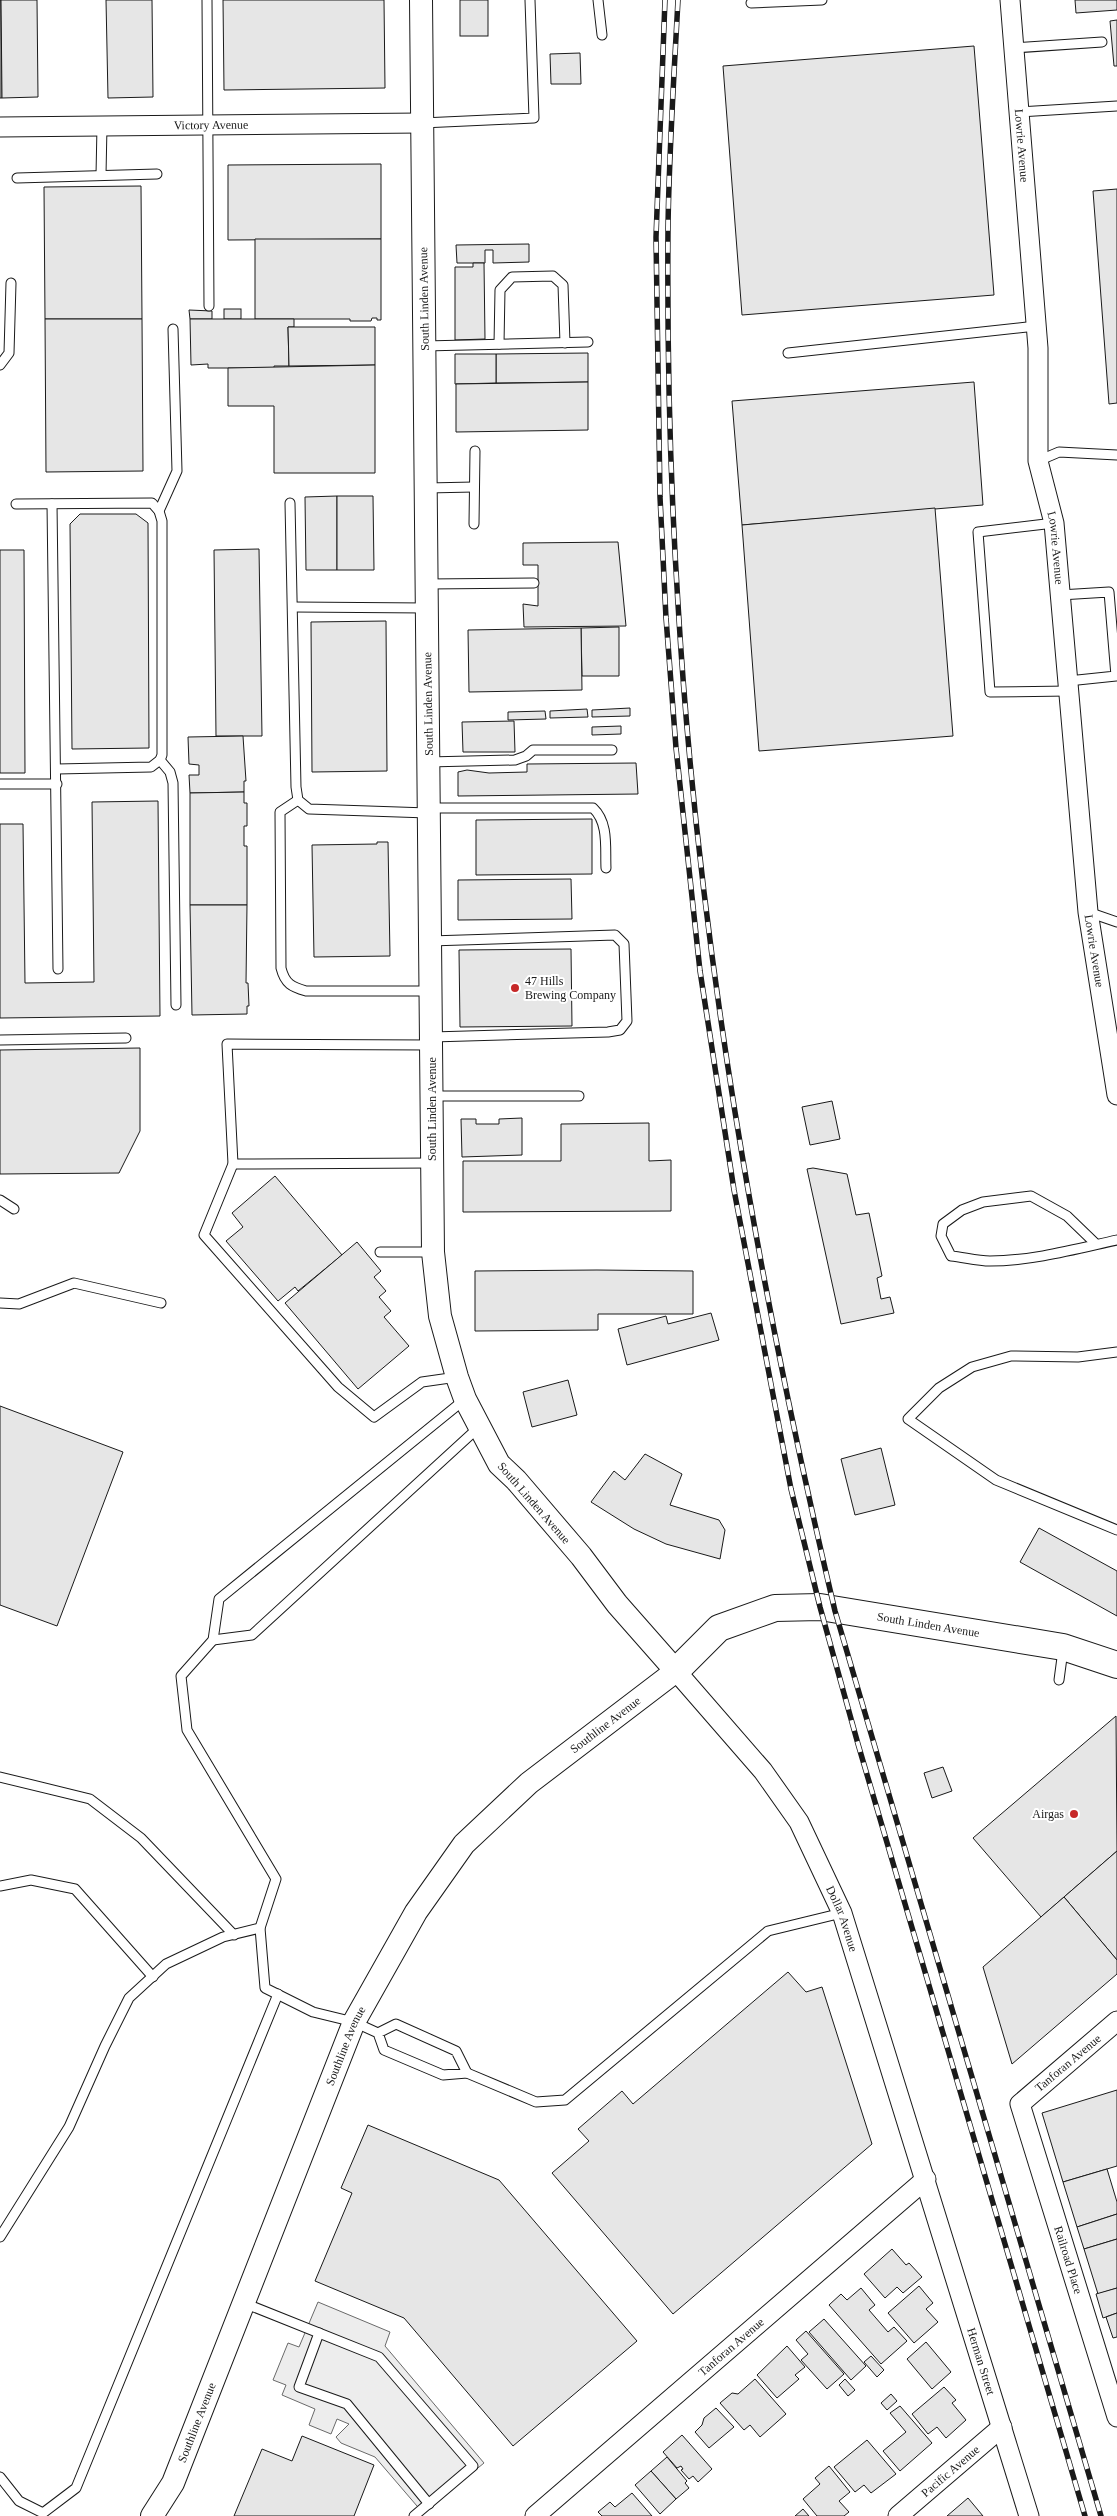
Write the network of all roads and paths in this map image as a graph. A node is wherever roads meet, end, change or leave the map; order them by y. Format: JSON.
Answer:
{"nodes":[{"id":1,"x":206,"y":0,"type":"edge"},
{"id":2,"x":421,"y":0,"type":"edge"},
{"id":3,"x":530,"y":0,"type":"edge"},
{"id":4,"x":598,"y":0,"type":"edge"},
{"id":5,"x":822,"y":0,"type":"edge"},
{"id":6,"x":1010,"y":0,"type":"edge"},
{"id":7,"x":751,"y":3,"type":"dead end"},
{"id":8,"x":602,"y":35,"type":"dead end"},
{"id":9,"x":1102,"y":42,"type":"dead end"},
{"id":10,"x":1014,"y":48,"type":"junction"},
{"id":11,"x":1117,"y":106,"type":"edge"},
{"id":12,"x":1019,"y":112,"type":"junction"},
{"id":13,"x":422,"y":123,"type":"junction"},
{"id":14,"x":208,"y":125,"type":"junction"},
{"id":15,"x":102,"y":126,"type":"junction"},
{"id":16,"x":0,"y":127,"type":"edge"},
{"id":17,"x":157,"y":174,"type":"dead end"},
{"id":18,"x":100,"y":175,"type":"junction"},
{"id":19,"x":17,"y":178,"type":"dead end"},
{"id":20,"x":11,"y":284,"type":"dead end"},
{"id":21,"x":209,"y":306,"type":"dead end"},
{"id":22,"x":1036,"y":326,"type":"junction"},
{"id":23,"x":173,"y":329,"type":"dead end"},
{"id":24,"x":588,"y":342,"type":"dead end"},
{"id":25,"x":566,"y":343,"type":"junction"},
{"id":26,"x":499,"y":344,"type":"junction"},
{"id":27,"x":424,"y":346,"type":"junction"},
{"id":28,"x":788,"y":354,"type":"dead end"},
{"id":29,"x":0,"y":365,"type":"edge"},
{"id":30,"x":475,"y":451,"type":"dead end"},
{"id":31,"x":1117,"y":455,"type":"edge"},
{"id":32,"x":1038,"y":461,"type":"junction"},
{"id":33,"x":474,"y":487,"type":"junction"},
{"id":34,"x":425,"y":488,"type":"junction"},
{"id":35,"x":16,"y":504,"type":"dead end"},
{"id":36,"x":52,"y":504,"type":"junction"},
{"id":37,"x":290,"y":504,"type":"dead end"},
{"id":38,"x":159,"y":511,"type":"junction"},
{"id":39,"x":1054,"y":523,"type":"junction"},
{"id":40,"x":474,"y":524,"type":"dead end"},
{"id":41,"x":534,"y":583,"type":"dead end"},
{"id":42,"x":426,"y":584,"type":"junction"},
{"id":43,"x":1060,"y":595,"type":"junction"},
{"id":44,"x":292,"y":607,"type":"junction"},
{"id":45,"x":427,"y":608,"type":"junction"},
{"id":46,"x":1068,"y":686,"type":"junction"},
{"id":47,"x":612,"y":750,"type":"dead end"},
{"id":48,"x":160,"y":760,"type":"junction"},
{"id":49,"x":428,"y":762,"type":"junction"},
{"id":50,"x":57,"y":769,"type":"junction"},
{"id":51,"x":0,"y":784,"type":"edge"},
{"id":52,"x":57,"y":784,"type":"junction"},
{"id":53,"x":298,"y":800,"type":"junction"},
{"id":54,"x":429,"y":811,"type":"junction"},
{"id":55,"x":606,"y":868,"type":"dead end"},
{"id":56,"x":1088,"y":912,"type":"junction"},
{"id":57,"x":1117,"y":922,"type":"edge"},
{"id":58,"x":430,"y":942,"type":"junction"},
{"id":59,"x":58,"y":969,"type":"dead end"},
{"id":60,"x":430,"y":991,"type":"junction"},
{"id":61,"x":176,"y":1006,"type":"dead end"},
{"id":62,"x":126,"y":1038,"type":"dead end"},
{"id":63,"x":0,"y":1040,"type":"edge"},
{"id":64,"x":431,"y":1041,"type":"junction"},
{"id":65,"x":1117,"y":1095,"type":"edge"},
{"id":66,"x":432,"y":1096,"type":"junction"},
{"id":67,"x":579,"y":1096,"type":"dead end"},
{"id":68,"x":432,"y":1162,"type":"junction"},
{"id":69,"x":233,"y":1164,"type":"junction"},
{"id":70,"x":0,"y":1200,"type":"edge"},
{"id":71,"x":14,"y":1209,"type":"dead end"},
{"id":72,"x":1117,"y":1240,"type":"edge"},
{"id":73,"x":1096,"y":1244,"type":"junction"},
{"id":74,"x":380,"y":1252,"type":"dead end"},
{"id":75,"x":433,"y":1252,"type":"junction"},
{"id":76,"x":0,"y":1303,"type":"edge"},
{"id":77,"x":161,"y":1303,"type":"dead end"},
{"id":78,"x":1117,"y":1352,"type":"edge"},
{"id":79,"x":457,"y":1377,"type":"junction"},
{"id":80,"x":464,"y":1399,"type":"junction"},
{"id":81,"x":479,"y":1427,"type":"junction"},
{"id":82,"x":1117,"y":1530,"type":"edge"},
{"id":83,"x":214,"y":1640,"type":"junction"},
{"id":84,"x":1063,"y":1648,"type":"junction"},
{"id":85,"x":1117,"y":1665,"type":"edge"},
{"id":86,"x":676,"y":1671,"type":"junction"},
{"id":87,"x":1059,"y":1680,"type":"dead end"},
{"id":88,"x":0,"y":1777,"type":"edge"},
{"id":89,"x":0,"y":1886,"type":"edge"},
{"id":90,"x":842,"y":1913,"type":"junction"},
{"id":91,"x":260,"y":1928,"type":"junction"},
{"id":92,"x":234,"y":1934,"type":"junction"},
{"id":93,"x":153,"y":1976,"type":"junction"},
{"id":94,"x":278,"y":1994,"type":"junction"},
{"id":95,"x":1117,"y":2021,"type":"edge"},
{"id":96,"x":354,"y":2022,"type":"junction"},
{"id":97,"x":378,"y":2033,"type":"junction"},
{"id":98,"x":467,"y":2073,"type":"junction"},
{"id":99,"x":1020,"y":2104,"type":"joint"},
{"id":100,"x":926,"y":2179,"type":"junction"},
{"id":101,"x":935,"y":2207,"type":"joint"},
{"id":102,"x":0,"y":2237,"type":"edge"},
{"id":103,"x":244,"y":2303,"type":"junction"},
{"id":104,"x":319,"y":2333,"type":"junction"},
{"id":105,"x":1117,"y":2417,"type":"edge"},
{"id":106,"x":1002,"y":2427,"type":"junction"},
{"id":107,"x":0,"y":2477,"type":"edge"},
{"id":108,"x":429,"y":2504,"type":"junction"},
{"id":109,"x":152,"y":2516,"type":"edge"},
{"id":110,"x":414,"y":2516,"type":"edge"},
{"id":111,"x":536,"y":2516,"type":"edge"},
{"id":112,"x":898,"y":2516,"type":"edge"},
{"id":113,"x":1029,"y":2516,"type":"edge"}],
"edges":[{"from":1,"to":14,"type":"lane"},
{"from":2,"to":13,"type":"street","name":"South Linden Avenue"},
{"from":3,"to":13,"type":"lane"},
{"from":4,"to":8,"type":"lane"},
{"from":5,"to":7,"type":"lane"},
{"from":6,"to":10,"type":"street","name":"Lowrie Avenue"},
{"from":9,"to":10,"type":"lane"},
{"from":10,"to":12,"type":"street","name":"Lowrie Avenue"},
{"from":11,"to":12,"type":"lane"},
{"from":12,"to":22,"type":"street","name":"Lowrie Avenue"},
{"from":13,"to":14,"type":"street","name":"Victory Avenue"},
{"from":13,"to":27,"type":"street","name":"South Linden Avenue"},
{"from":14,"to":15,"type":"street","name":"Victory Avenue"},
{"from":14,"to":21,"type":"lane"},
{"from":15,"to":16,"type":"street","name":"Victory Avenue"},
{"from":15,"to":18,"type":"lane"},
{"from":17,"to":18,"type":"lane"},
{"from":18,"to":19,"type":"lane"},
{"from":20,"to":29,"type":"lane"},
{"from":22,"to":28,"type":"lane"},
{"from":22,"to":32,"type":"street","name":"Lowrie Avenue"},
{"from":23,"to":38,"type":"lane"},
{"from":24,"to":25,"type":"lane"},
{"from":25,"to":26,"type":"lane"},
{"from":25,"to":26,"type":"lane"},
{"from":26,"to":27,"type":"lane"},
{"from":27,"to":34,"type":"street","name":"South Linden Avenue"},
{"from":30,"to":33,"type":"lane"},
{"from":31,"to":32,"type":"lane"},
{"from":32,"to":39,"type":"street","name":"Lowrie Avenue"},
{"from":33,"to":34,"type":"lane"},
{"from":33,"to":40,"type":"lane"},
{"from":34,"to":42,"type":"street","name":"South Linden Avenue"},
{"from":35,"to":36,"type":"lane"},
{"from":36,"to":38,"type":"lane"},
{"from":36,"to":50,"type":"lane"},
{"from":37,"to":44,"type":"lane"},
{"from":38,"to":48,"type":"lane"},
{"from":39,"to":43,"type":"street","name":"Lowrie Avenue"},
{"from":39,"to":46,"type":"lane"},
{"from":41,"to":42,"type":"lane"},
{"from":42,"to":45,"type":"street","name":"South Linden Avenue"},
{"from":43,"to":46,"type":"street","name":"Lowrie Avenue"},
{"from":43,"to":46,"type":"lane"},
{"from":44,"to":45,"type":"lane"},
{"from":44,"to":53,"type":"lane"},
{"from":45,"to":49,"type":"street","name":"South Linden Avenue"},
{"from":46,"to":56,"type":"street","name":"Lowrie Avenue"},
{"from":47,"to":49,"type":"lane"},
{"from":48,"to":50,"type":"lane"},
{"from":48,"to":61,"type":"lane"},
{"from":49,"to":54,"type":"street","name":"South Linden Avenue"},
{"from":50,"to":52,"type":"lane"},
{"from":51,"to":52,"type":"lane"},
{"from":52,"to":59,"type":"lane"},
{"from":53,"to":54,"type":"lane"},
{"from":53,"to":60,"type":"lane"},
{"from":54,"to":55,"type":"lane"},
{"from":54,"to":58,"type":"street","name":"South Linden Avenue"},
{"from":56,"to":57,"type":"lane"},
{"from":56,"to":65,"type":"street","name":"Lowrie Avenue"},
{"from":58,"to":60,"type":"street","name":"South Linden Avenue"},
{"from":58,"to":64,"type":"lane"},
{"from":60,"to":64,"type":"street","name":"South Linden Avenue"},
{"from":62,"to":63,"type":"lane"},
{"from":64,"to":66,"type":"street","name":"South Linden Avenue"},
{"from":64,"to":69,"type":"lane"},
{"from":66,"to":67,"type":"lane"},
{"from":66,"to":68,"type":"street","name":"South Linden Avenue"},
{"from":68,"to":69,"type":"lane"},
{"from":68,"to":75,"type":"street","name":"South Linden Avenue"},
{"from":69,"to":79,"type":"lane"},
{"from":70,"to":71,"type":"lane"},
{"from":72,"to":73,"type":"lane"},
{"from":73,"to":73,"type":"lane"},
{"from":74,"to":75,"type":"lane"},
{"from":75,"to":79,"type":"street","name":"South Linden Avenue"},
{"from":76,"to":77,"type":"lane"},
{"from":78,"to":82,"type":"lane"},
{"from":79,"to":80,"type":"street","name":"South Linden Avenue"},
{"from":80,"to":81,"type":"street","name":"South Linden Avenue"},
{"from":80,"to":83,"type":"lane"},
{"from":81,"to":83,"type":"lane"},
{"from":81,"to":86,"type":"street","name":"South Linden Avenue"},
{"from":83,"to":91,"type":"lane"},
{"from":84,"to":85,"type":"main road","name":"South Linden Avenue"},
{"from":84,"to":86,"type":"main road","name":"South Linden Avenue"},
{"from":84,"to":87,"type":"lane"},
{"from":86,"to":90,"type":"street","name":"Dollar Avenue"},
{"from":86,"to":96,"type":"street","name":"Southline Avenue"},
{"from":88,"to":92,"type":"lane"},
{"from":89,"to":93,"type":"lane"},
{"from":90,"to":98,"type":"lane"},
{"from":90,"to":100,"type":"street","name":"Dollar Avenue"},
{"from":91,"to":92,"type":"lane"},
{"from":91,"to":94,"type":"lane"},
{"from":92,"to":93,"type":"lane"},
{"from":93,"to":102,"type":"lane"},
{"from":94,"to":96,"type":"lane"},
{"from":94,"to":107,"type":"lane"},
{"from":95,"to":99,"type":"street","name":"Tanforan Avenue"},
{"from":96,"to":97,"type":"lane"},
{"from":96,"to":103,"type":"street","name":"Southline Avenue"},
{"from":97,"to":98,"type":"lane"},
{"from":97,"to":98,"type":"lane"},
{"from":99,"to":105,"type":"street","name":"Railroad Place"},
{"from":100,"to":101,"type":"street","name":"Dollar Avenue"},
{"from":100,"to":111,"type":"street","name":"Tanforan Avenue"},
{"from":101,"to":106,"type":"street","name":"Herman Street"},
{"from":103,"to":104,"type":"lane"},
{"from":103,"to":109,"type":"street","name":"Southline Avenue"},
{"from":104,"to":108,"type":"lane"},
{"from":104,"to":108,"type":"lane"},
{"from":106,"to":112,"type":"street","name":"Pacific Avenue"},
{"from":106,"to":113,"type":"street","name":"Herman Street"},
{"from":108,"to":110,"type":"lane"}]}
